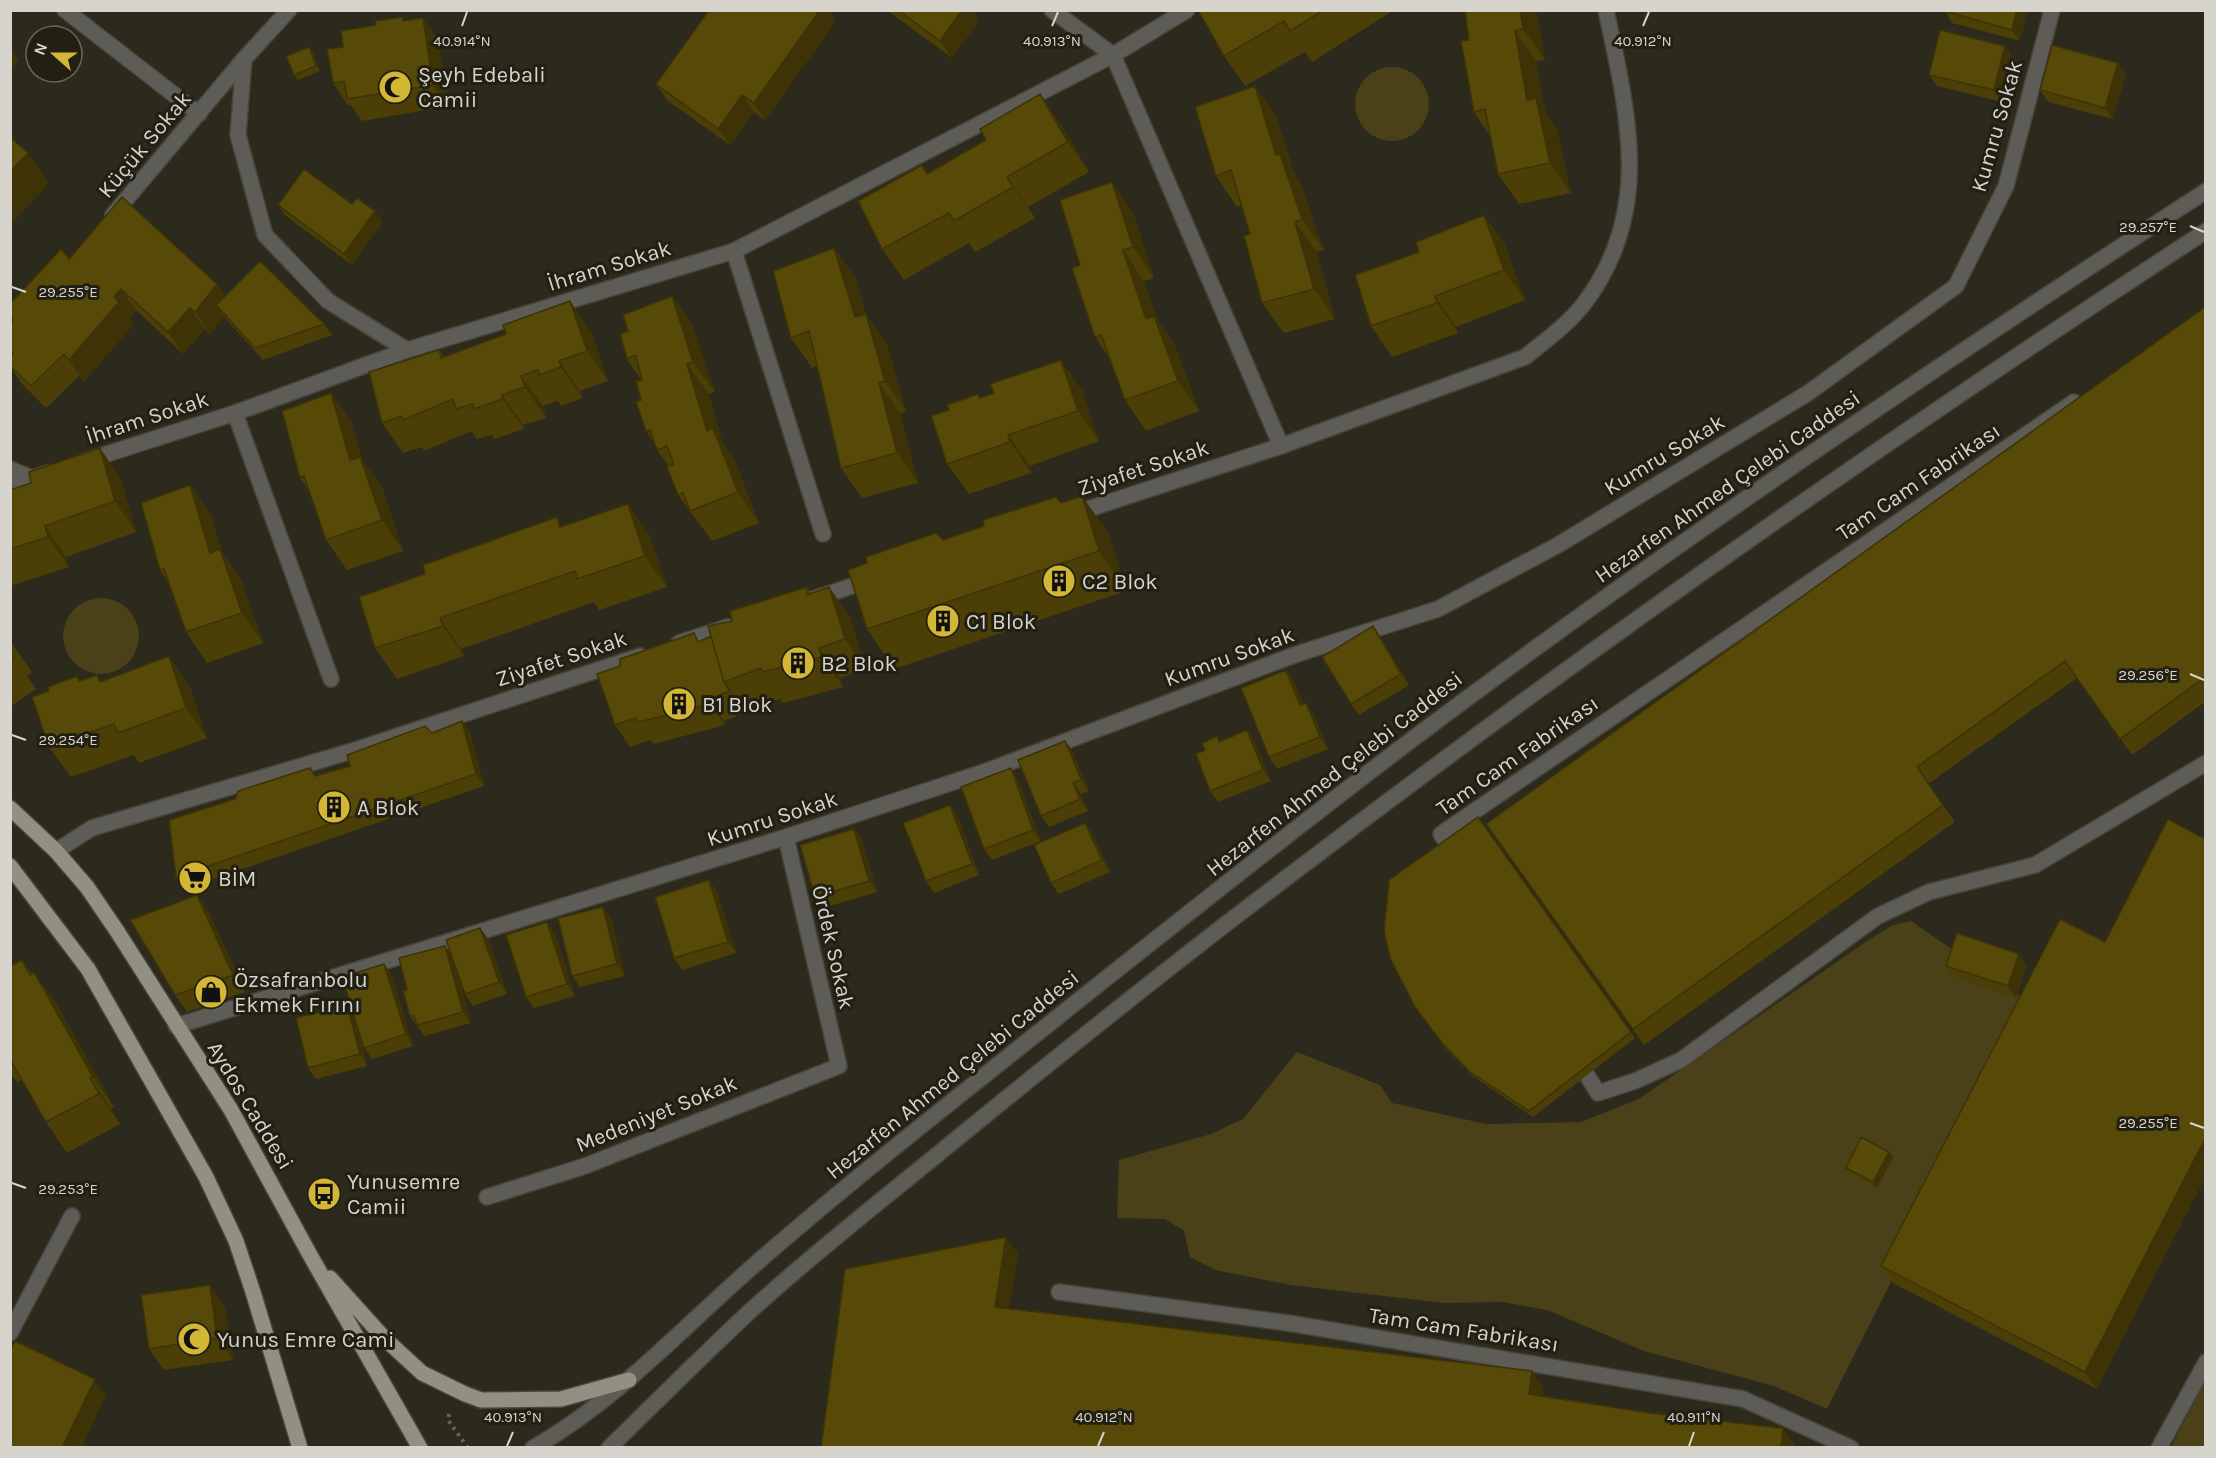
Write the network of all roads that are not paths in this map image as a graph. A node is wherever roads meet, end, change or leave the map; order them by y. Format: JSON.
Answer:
{"nodes":[{"id":1,"x":65,"y":10,"type":"edge"},
{"id":2,"x":289,"y":10,"type":"edge"},
{"id":3,"x":1052,"y":10,"type":"edge"},
{"id":4,"x":1187,"y":10,"type":"edge"},
{"id":5,"x":1606,"y":10,"type":"edge"},
{"id":6,"x":2052,"y":10,"type":"edge"},
{"id":7,"x":1113,"y":55,"type":"junction"},
{"id":8,"x":244,"y":59,"type":"junction"},
{"id":9,"x":199,"y":114,"type":"junction"},
{"id":10,"x":2205,"y":191,"type":"edge"},
{"id":11,"x":104,"y":225,"type":"edge"},
{"id":12,"x":2205,"y":231,"type":"edge"},
{"id":13,"x":734,"y":251,"type":"junction"},
{"id":14,"x":407,"y":350,"type":"junction"},
{"id":15,"x":2089,"y":392,"type":"edge"},
{"id":16,"x":235,"y":413,"type":"junction"},
{"id":17,"x":1281,"y":446,"type":"junction"},
{"id":18,"x":10,"y":469,"type":"edge"},
{"id":19,"x":31,"y":478,"type":"junction"},
{"id":20,"x":10,"y":484,"type":"edge"},
{"id":21,"x":1054,"y":520,"type":"edge"},
{"id":22,"x":823,"y":534,"type":"dead end"},
{"id":23,"x":883,"y":576,"type":"edge"},
{"id":24,"x":804,"y":602,"type":"edge"},
{"id":25,"x":747,"y":620,"type":"edge"},
{"id":26,"x":331,"y":680,"type":"dead end"},
{"id":27,"x":2205,"y":763,"type":"edge"},
{"id":28,"x":10,"y":808,"type":"edge"},
{"id":29,"x":786,"y":837,"type":"junction"},
{"id":30,"x":56,"y":851,"type":"junction"},
{"id":31,"x":10,"y":866,"type":"edge"},
{"id":32,"x":1465,"y":874,"type":"edge"},
{"id":33,"x":176,"y":1026,"type":"junction"},
{"id":34,"x":1568,"y":1043,"type":"edge"},
{"id":35,"x":839,"y":1066,"type":"joint"},
{"id":36,"x":487,"y":1197,"type":"dead end"},
{"id":37,"x":72,"y":1216,"type":"dead end"},
{"id":38,"x":310,"y":1255,"type":"junction"},
{"id":39,"x":1059,"y":1292,"type":"dead end"},
{"id":40,"x":10,"y":1333,"type":"edge"},
{"id":41,"x":2205,"y":1362,"type":"edge"},
{"id":42,"x":629,"y":1380,"type":"junction"},
{"id":43,"x":300,"y":1448,"type":"edge"},
{"id":44,"x":420,"y":1448,"type":"edge"},
{"id":45,"x":533,"y":1448,"type":"edge"},
{"id":46,"x":609,"y":1448,"type":"edge"},
{"id":47,"x":1851,"y":1448,"type":"edge"},
{"id":48,"x":2159,"y":1448,"type":"edge"}],
"edges":[{"from":1,"to":9,"type":"street"},
{"from":2,"to":8,"type":"street","name":"Küçük Sokak"},
{"from":3,"to":7,"type":"street"},
{"from":4,"to":7,"type":"street","name":"İhram Sokak"},
{"from":5,"to":17,"type":"street","name":"Ziyafet Sokak"},
{"from":6,"to":29,"type":"street","name":"Kumru Sokak"},
{"from":7,"to":13,"type":"street","name":"İhram Sokak"},
{"from":7,"to":17,"type":"street"},
{"from":8,"to":9,"type":"street","name":"Küçük Sokak"},
{"from":8,"to":14,"type":"street"},
{"from":9,"to":11,"type":"street","name":"Küçük Sokak"},
{"from":10,"to":42,"type":"street","name":"Hezarfen Ahmed Çelebi Caddesi"},
{"from":12,"to":46,"type":"street"},
{"from":13,"to":14,"type":"street","name":"İhram Sokak"},
{"from":13,"to":22,"type":"street"},
{"from":14,"to":16,"type":"street","name":"İhram Sokak"},
{"from":15,"to":32,"type":"street","name":"Tam Cam Fabrikası"},
{"from":16,"to":19,"type":"street","name":"İhram Sokak"},
{"from":16,"to":26,"type":"street"},
{"from":17,"to":21,"type":"street","name":"Ziyafet Sokak"},
{"from":18,"to":19,"type":"street"},
{"from":19,"to":20,"type":"street","name":"İhram Sokak"},
{"from":23,"to":24,"type":"street"},
{"from":25,"to":30,"type":"street","name":"Ziyafet Sokak"},
{"from":27,"to":34,"type":"street"},
{"from":28,"to":30,"type":"main road","name":"Aydos Caddesi"},
{"from":29,"to":33,"type":"street","name":"Kumru Sokak"},
{"from":29,"to":35,"type":"street","name":"Ördek Sokak"},
{"from":30,"to":33,"type":"main road","name":"Aydos Caddesi"},
{"from":31,"to":43,"type":"main road"},
{"from":33,"to":38,"type":"main road","name":"Aydos Caddesi"},
{"from":35,"to":36,"type":"street","name":"Medeniyet Sokak"},
{"from":37,"to":40,"type":"street"},
{"from":38,"to":42,"type":"main road"},
{"from":38,"to":44,"type":"main road","name":"Aydos Caddesi"},
{"from":39,"to":47,"type":"street","name":"Tam Cam Fabrikası"},
{"from":41,"to":48,"type":"street"},
{"from":42,"to":45,"type":"street","name":"Hezarfen Ahmed Çelebi Caddesi"}]}
